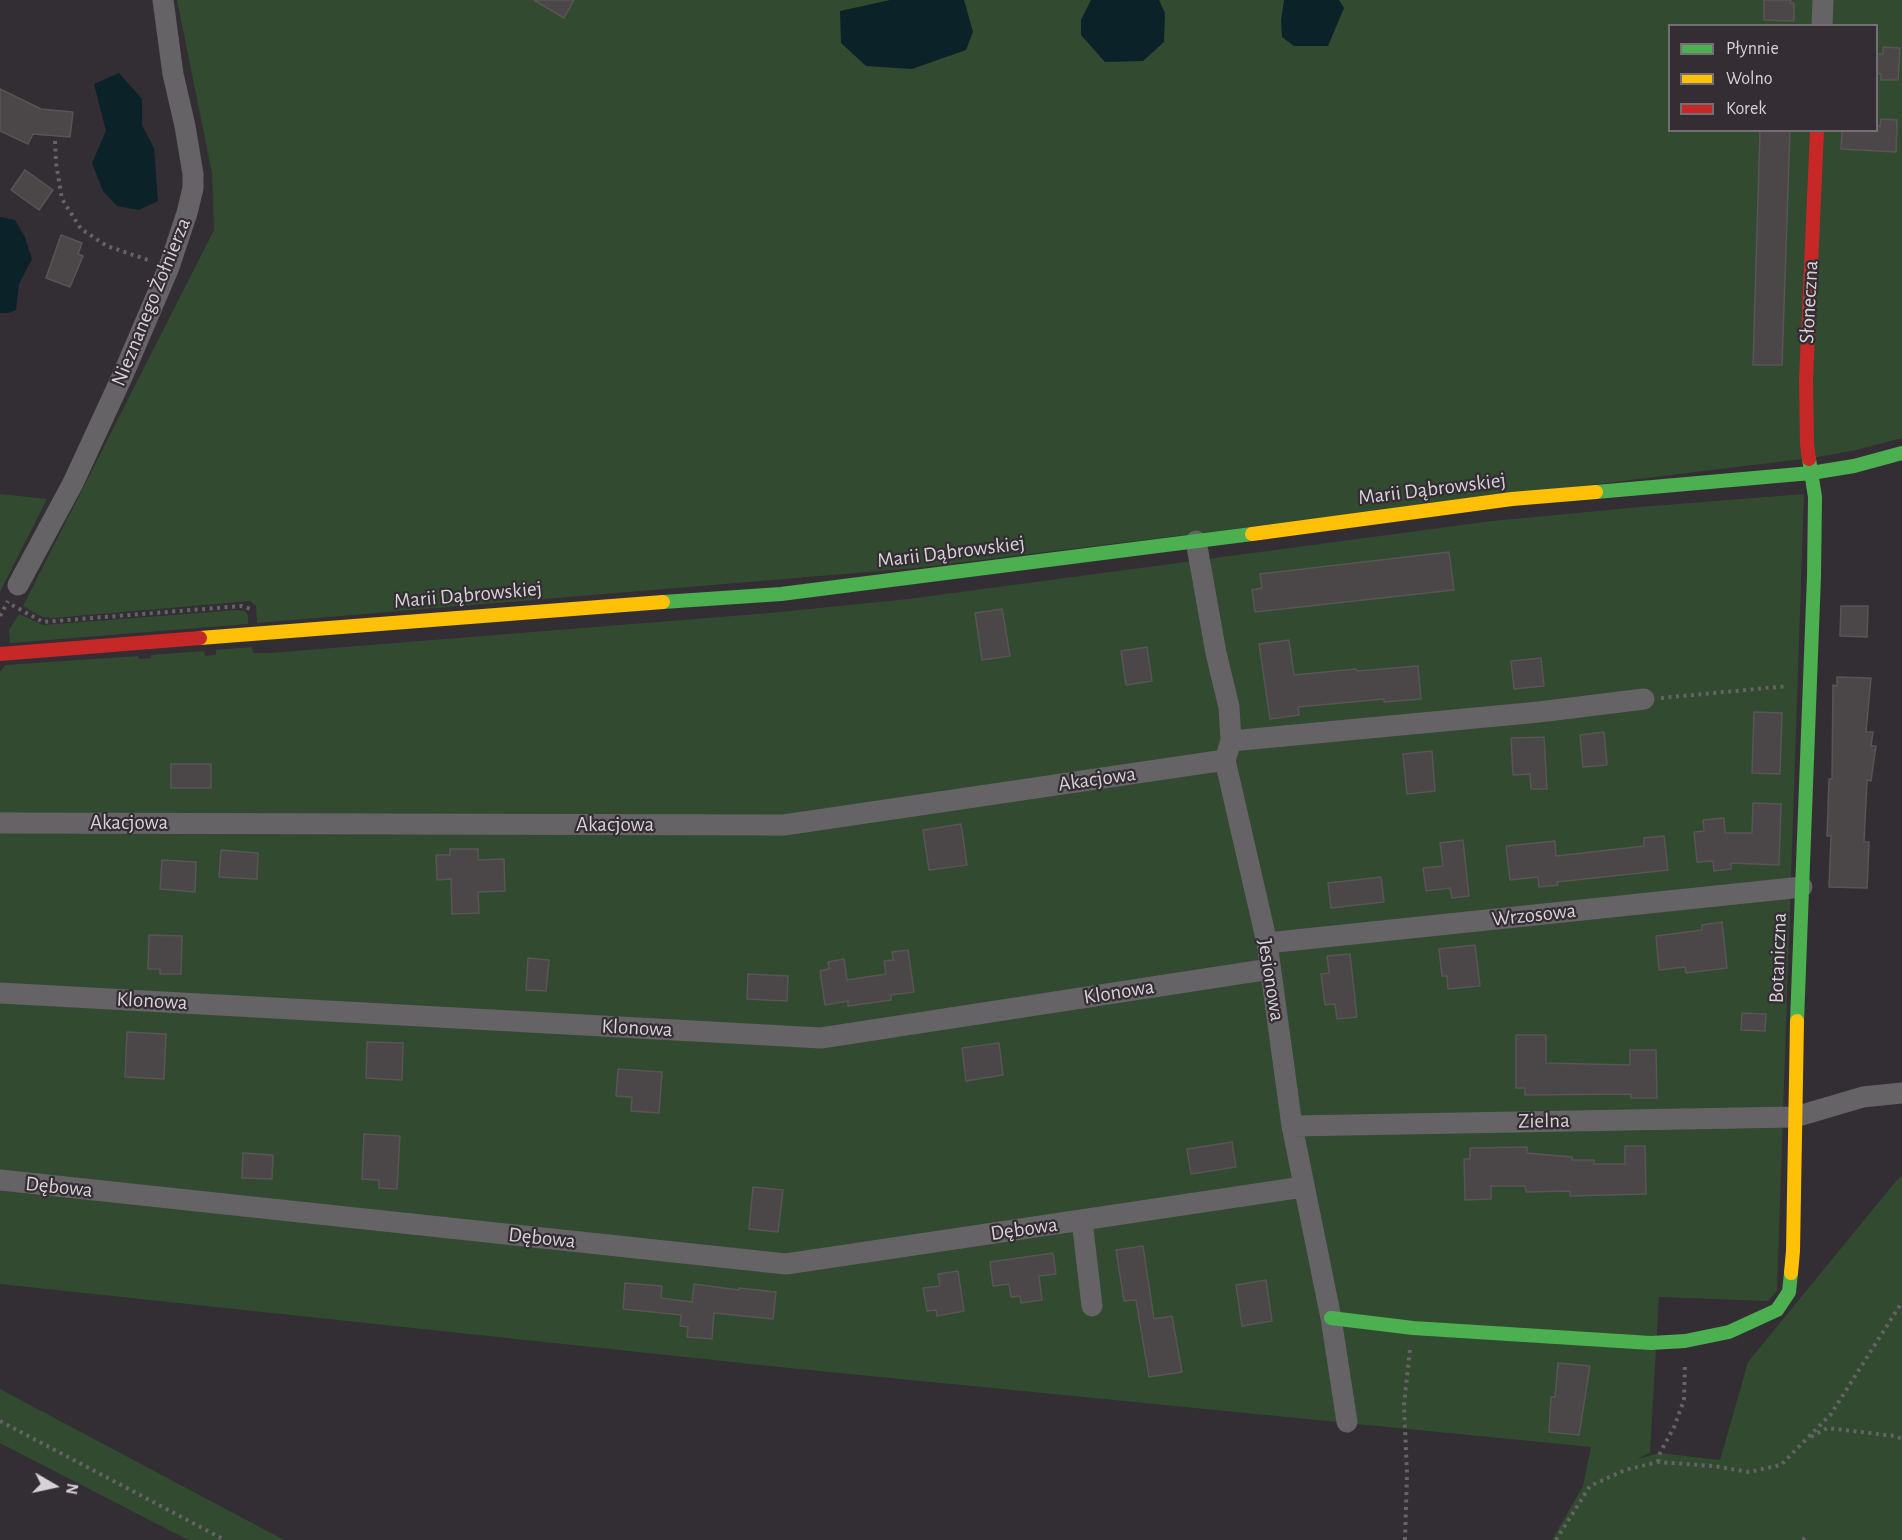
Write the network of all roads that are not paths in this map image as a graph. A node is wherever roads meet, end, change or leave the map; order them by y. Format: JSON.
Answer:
{"nodes":[{"id":1,"x":163,"y":0,"type":"edge"},
{"id":2,"x":1823,"y":0,"type":"edge"},
{"id":3,"x":1822,"y":24,"type":"edge"},
{"id":4,"x":1817,"y":132,"type":"edge"},
{"id":5,"x":1902,"y":453,"type":"edge"},
{"id":6,"x":1811,"y":473,"type":"junction"},
{"id":7,"x":1196,"y":541,"type":"junction"},
{"id":8,"x":13,"y":594,"type":"road end"},
{"id":9,"x":0,"y":654,"type":"edge"},
{"id":10,"x":1644,"y":699,"type":"road end"},
{"id":11,"x":1228,"y":751,"type":"junction"},
{"id":12,"x":0,"y":823,"type":"edge"},
{"id":13,"x":1802,"y":887,"type":"junction"},
{"id":14,"x":1267,"y":944,"type":"junction"},
{"id":15,"x":1270,"y":969,"type":"junction"},
{"id":16,"x":0,"y":993,"type":"edge"},
{"id":17,"x":1902,"y":1093,"type":"edge"},
{"id":18,"x":1795,"y":1117,"type":"junction"},
{"id":19,"x":1292,"y":1126,"type":"junction"},
{"id":20,"x":0,"y":1180,"type":"edge"},
{"id":21,"x":1303,"y":1187,"type":"junction"},
{"id":22,"x":1082,"y":1220,"type":"junction"},
{"id":23,"x":1092,"y":1306,"type":"dead end"},
{"id":24,"x":1331,"y":1318,"type":"junction"},
{"id":25,"x":1347,"y":1422,"type":"dead end"}],
"edges":[{"from":1,"to":8,"type":"street","name":"Nieznanego Żołnierza"},
{"from":2,"to":3,"type":"street"},
{"from":4,"to":6,"type":"street","name":"Słoneczna"},
{"from":5,"to":6,"type":"street","name":"Marii Dąbrowskiej"},
{"from":6,"to":7,"type":"street","name":"Marii Dąbrowskiej"},
{"from":6,"to":13,"type":"street","name":"Botaniczna"},
{"from":7,"to":9,"type":"street","name":"Marii Dąbrowskiej"},
{"from":7,"to":11,"type":"street","name":"Jesionowa"},
{"from":10,"to":11,"type":"street","name":"Akacjowa"},
{"from":11,"to":12,"type":"street","name":"Akacjowa"},
{"from":11,"to":14,"type":"street","name":"Jesionowa"},
{"from":13,"to":14,"type":"street","name":"Wrzosowa"},
{"from":13,"to":18,"type":"street","name":"Botaniczna"},
{"from":14,"to":15,"type":"street","name":"Jesionowa"},
{"from":15,"to":16,"type":"street","name":"Klonowa"},
{"from":15,"to":19,"type":"street","name":"Jesionowa"},
{"from":17,"to":18,"type":"street","name":"Zielna"},
{"from":18,"to":19,"type":"street","name":"Zielna"},
{"from":18,"to":24,"type":"street","name":"Botaniczna"},
{"from":19,"to":21,"type":"street","name":"Jesionowa"},
{"from":20,"to":22,"type":"street","name":"Dębowa"},
{"from":21,"to":22,"type":"street","name":"Dębowa"},
{"from":21,"to":24,"type":"street","name":"Jesionowa"},
{"from":22,"to":23,"type":"street","name":"Dębowa"},
{"from":24,"to":25,"type":"street","name":"Jesionowa"}]}
